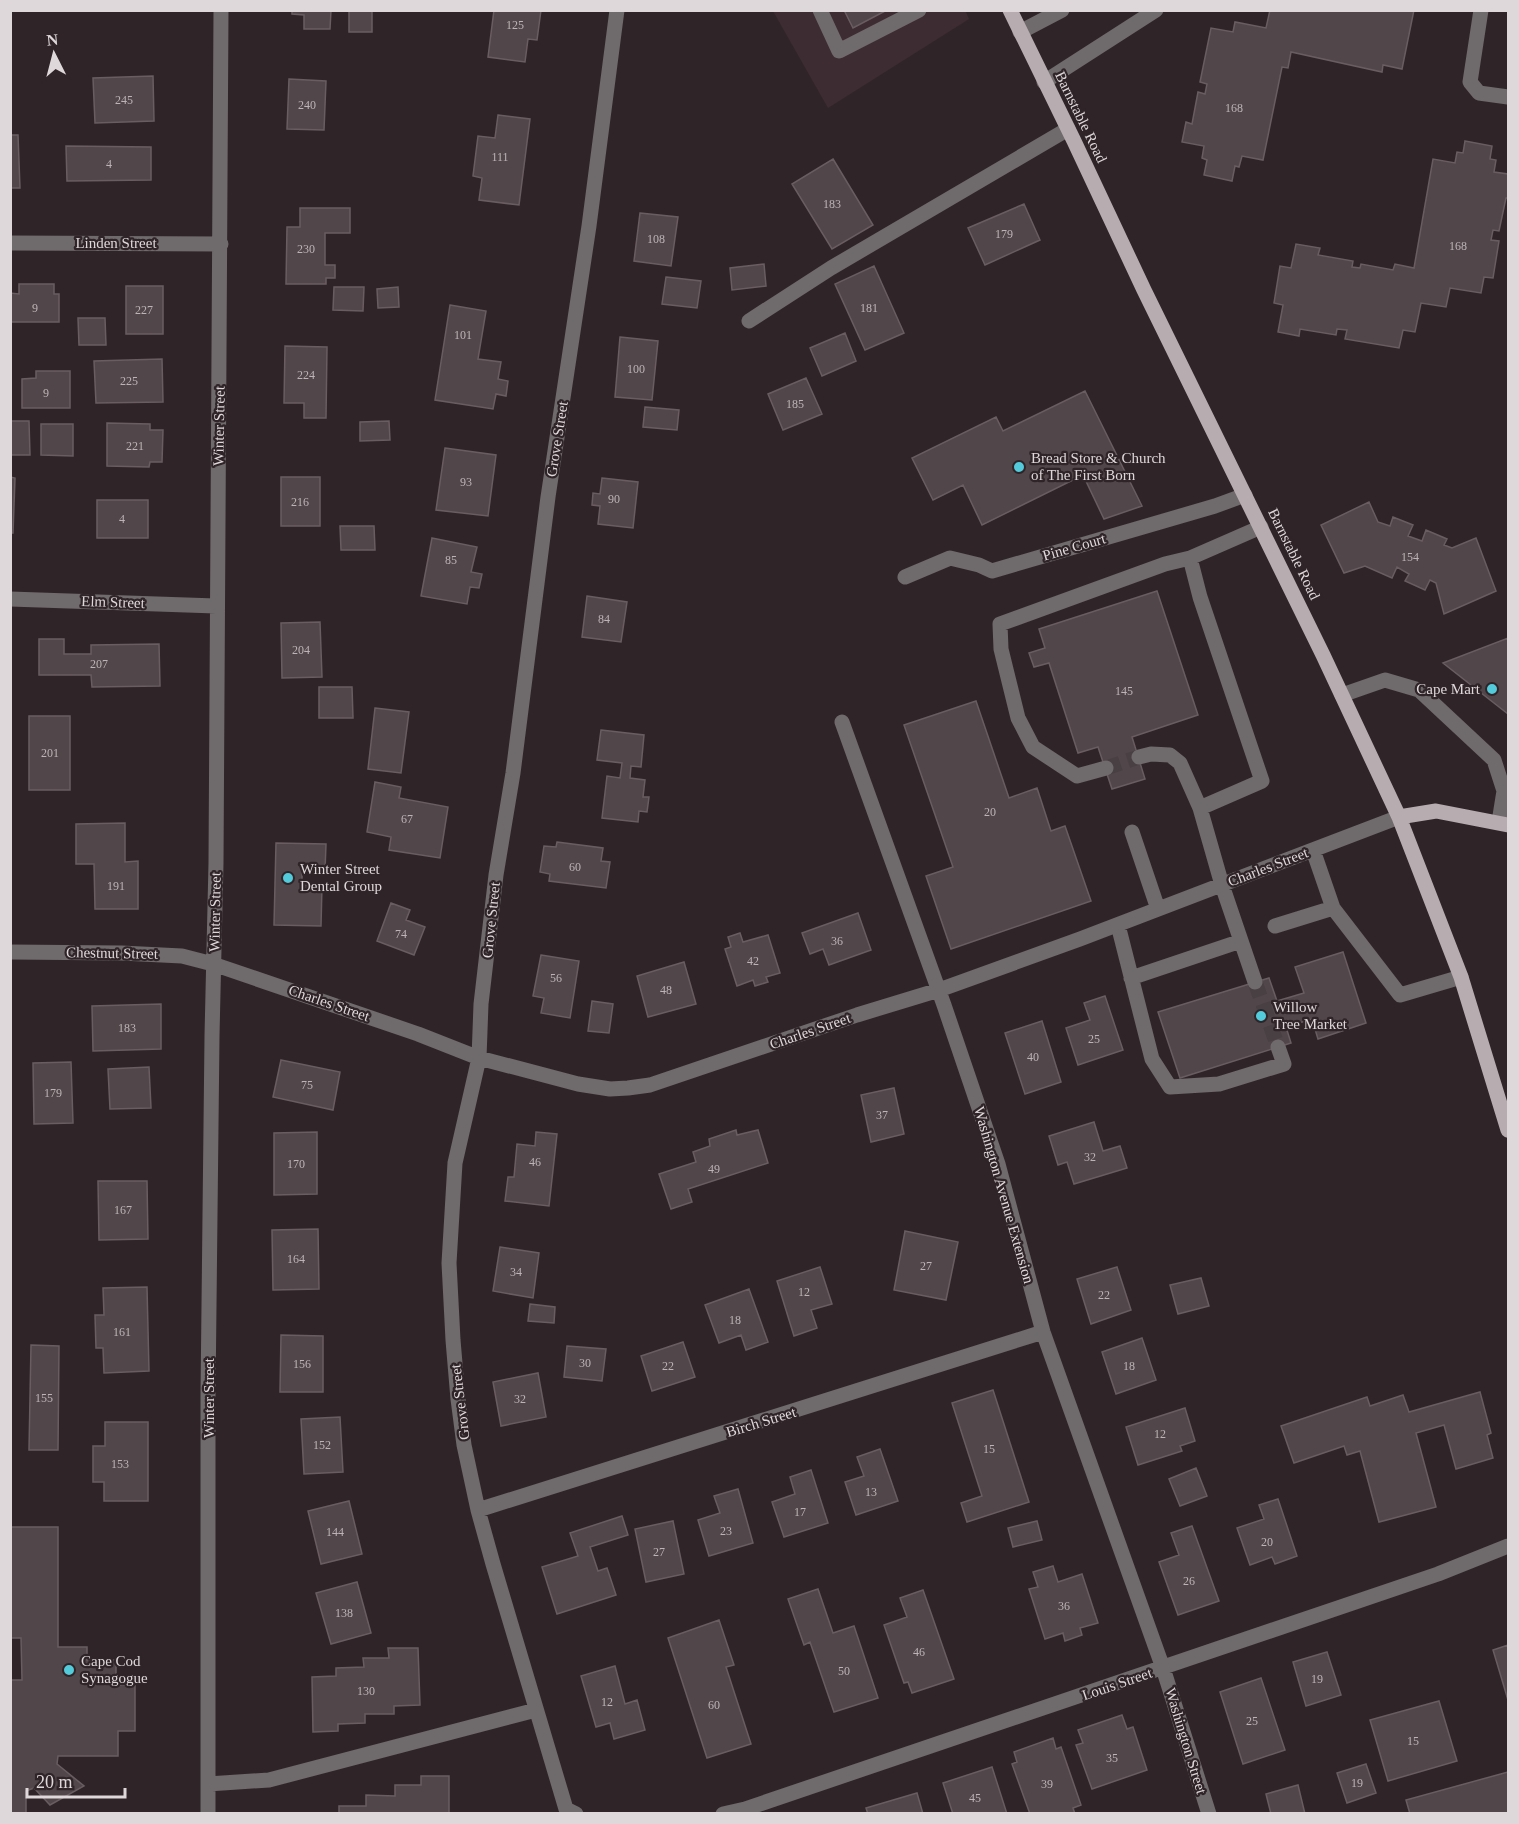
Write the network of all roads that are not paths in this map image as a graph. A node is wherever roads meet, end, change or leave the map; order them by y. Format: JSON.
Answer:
{"nodes":[{"id":1,"x":221,"y":10,"type":"edge"},
{"id":2,"x":617,"y":10,"type":"edge"},
{"id":3,"x":820,"y":10,"type":"edge"},
{"id":4,"x":919,"y":10,"type":"edge"},
{"id":5,"x":1010,"y":10,"type":"edge"},
{"id":6,"x":1062,"y":10,"type":"edge"},
{"id":7,"x":1156,"y":10,"type":"edge"},
{"id":8,"x":1481,"y":10,"type":"edge"},
{"id":9,"x":1020,"y":32,"type":"junction"},
{"id":10,"x":1044,"y":82,"type":"junction"},
{"id":11,"x":1509,"y":97,"type":"edge"},
{"id":12,"x":1068,"y":129,"type":"junction"},
{"id":13,"x":10,"y":243,"type":"edge"},
{"id":14,"x":221,"y":244,"type":"junction"},
{"id":15,"x":749,"y":321,"type":"dead end"},
{"id":16,"x":1245,"y":495,"type":"junction"},
{"id":17,"x":1260,"y":527,"type":"junction"},
{"id":18,"x":1190,"y":558,"type":"junction"},
{"id":19,"x":905,"y":577,"type":"dead end"},
{"id":20,"x":10,"y":599,"type":"edge"},
{"id":21,"x":216,"y":606,"type":"junction"},
{"id":22,"x":1342,"y":695,"type":"junction"},
{"id":23,"x":842,"y":722,"type":"dead end"},
{"id":24,"x":1139,"y":757,"type":"tunnel mouth"},
{"id":25,"x":1106,"y":768,"type":"tunnel mouth"},
{"id":26,"x":1200,"y":808,"type":"junction"},
{"id":27,"x":1399,"y":817,"type":"junction"},
{"id":28,"x":1504,"y":824,"type":"edge"},
{"id":29,"x":1132,"y":832,"type":"dead end"},
{"id":30,"x":1313,"y":850,"type":"junction"},
{"id":31,"x":1222,"y":885,"type":"junction"},
{"id":32,"x":1333,"y":908,"type":"junction"},
{"id":33,"x":1158,"y":909,"type":"junction"},
{"id":34,"x":1118,"y":924,"type":"junction"},
{"id":35,"x":1275,"y":926,"type":"dead end"},
{"id":36,"x":1241,"y":941,"type":"junction"},
{"id":37,"x":10,"y":952,"type":"edge"},
{"id":38,"x":213,"y":964,"type":"junction"},
{"id":39,"x":1461,"y":977,"type":"junction"},
{"id":40,"x":1131,"y":978,"type":"junction"},
{"id":41,"x":1255,"y":982,"type":"tunnel mouth"},
{"id":42,"x":939,"y":990,"type":"junction"},
{"id":43,"x":1278,"y":1047,"type":"tunnel mouth"},
{"id":44,"x":479,"y":1058,"type":"junction"},
{"id":45,"x":1509,"y":1130,"type":"edge"},
{"id":46,"x":1044,"y":1332,"type":"junction"},
{"id":47,"x":478,"y":1510,"type":"junction"},
{"id":48,"x":1509,"y":1546,"type":"edge"},
{"id":49,"x":1163,"y":1668,"type":"junction"},
{"id":50,"x":536,"y":1710,"type":"junction"},
{"id":51,"x":208,"y":1784,"type":"junction"},
{"id":52,"x":208,"y":1814,"type":"edge"},
{"id":53,"x":576,"y":1814,"type":"edge"},
{"id":54,"x":723,"y":1814,"type":"edge"},
{"id":55,"x":1209,"y":1814,"type":"edge"}],
"edges":[{"from":1,"to":14,"type":"street","name":"Winter Street"},
{"from":2,"to":44,"type":"street","name":"Grove Street"},
{"from":3,"to":4,"type":"street"},
{"from":5,"to":9,"type":"main road","name":"Barnstable Road"},
{"from":6,"to":9,"type":"street"},
{"from":7,"to":10,"type":"street"},
{"from":8,"to":11,"type":"street"},
{"from":9,"to":10,"type":"main road","name":"Barnstable Road"},
{"from":10,"to":12,"type":"main road","name":"Barnstable Road"},
{"from":12,"to":15,"type":"street"},
{"from":12,"to":16,"type":"main road","name":"Barnstable Road"},
{"from":13,"to":14,"type":"street","name":"Linden Street"},
{"from":14,"to":21,"type":"street","name":"Winter Street"},
{"from":16,"to":17,"type":"main road","name":"Barnstable Road"},
{"from":16,"to":19,"type":"street","name":"Pine Court"},
{"from":17,"to":18,"type":"street"},
{"from":17,"to":22,"type":"main road","name":"Barnstable Road"},
{"from":18,"to":25,"type":"street"},
{"from":18,"to":26,"type":"street"},
{"from":20,"to":21,"type":"street","name":"Elm Street"},
{"from":21,"to":38,"type":"street","name":"Winter Street"},
{"from":22,"to":27,"type":"main road","name":"Barnstable Road"},
{"from":22,"to":28,"type":"street"},
{"from":23,"to":42,"type":"street","name":"Washington Avenue Extension"},
{"from":24,"to":26,"type":"street"},
{"from":26,"to":31,"type":"street"},
{"from":27,"to":28,"type":"main road"},
{"from":27,"to":30,"type":"street","name":"Charles Street"},
{"from":27,"to":39,"type":"main road","name":"Barnstable Road"},
{"from":29,"to":33,"type":"street"},
{"from":30,"to":31,"type":"street","name":"Charles Street"},
{"from":30,"to":32,"type":"street"},
{"from":31,"to":33,"type":"street","name":"Charles Street"},
{"from":31,"to":36,"type":"street"},
{"from":32,"to":35,"type":"street"},
{"from":32,"to":39,"type":"street"},
{"from":33,"to":34,"type":"street","name":"Charles Street"},
{"from":34,"to":40,"type":"street"},
{"from":34,"to":42,"type":"street","name":"Charles Street"},
{"from":36,"to":40,"type":"street"},
{"from":36,"to":41,"type":"street"},
{"from":37,"to":38,"type":"street","name":"Chestnut Street"},
{"from":38,"to":44,"type":"street","name":"Charles Street"},
{"from":38,"to":51,"type":"street","name":"Winter Street"},
{"from":39,"to":45,"type":"main road","name":"Barnstable Road"},
{"from":40,"to":43,"type":"street"},
{"from":42,"to":44,"type":"street","name":"Charles Street"},
{"from":42,"to":46,"type":"street","name":"Washington Avenue Extension"},
{"from":44,"to":47,"type":"street","name":"Grove Street"},
{"from":46,"to":47,"type":"street","name":"Birch Street"},
{"from":46,"to":49,"type":"street","name":"Washington Avenue Extension"},
{"from":47,"to":50,"type":"street","name":"Grove Street"},
{"from":48,"to":49,"type":"street","name":"Louis Street"},
{"from":49,"to":54,"type":"street","name":"Louis Street"},
{"from":49,"to":55,"type":"street","name":"Washington Street"},
{"from":50,"to":51,"type":"street"},
{"from":50,"to":53,"type":"street","name":"Grove Street"},
{"from":51,"to":52,"type":"street","name":"Winter Street"}]}
